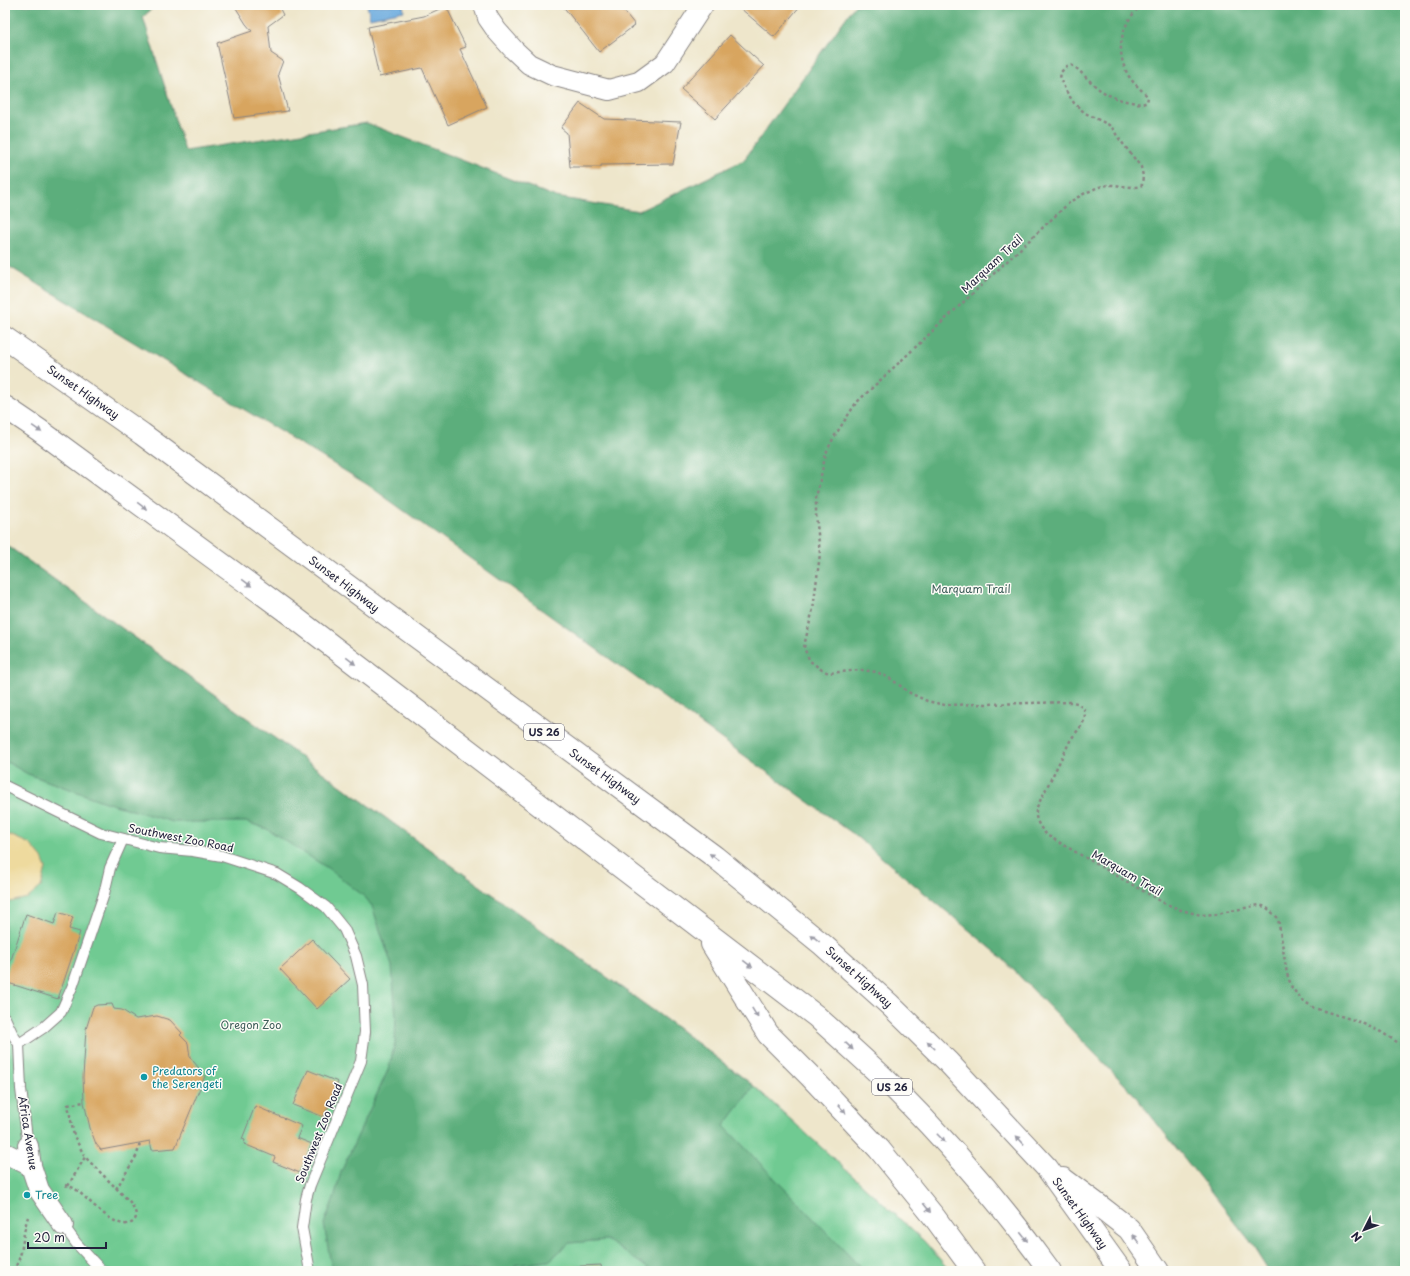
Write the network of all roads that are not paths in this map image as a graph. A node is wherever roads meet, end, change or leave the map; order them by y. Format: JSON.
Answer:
{"nodes":[{"id":1,"x":484,"y":5,"type":"edge"},
{"id":2,"x":703,"y":5,"type":"edge"},
{"id":3,"x":5,"y":338,"type":"edge"},
{"id":4,"x":5,"y":407,"type":"edge"},
{"id":5,"x":5,"y":786,"type":"edge"},
{"id":6,"x":124,"y":839,"type":"junction"},
{"id":7,"x":706,"y":932,"type":"junction"},
{"id":8,"x":5,"y":1018,"type":"edge"},
{"id":9,"x":19,"y":1044,"type":"junction"},
{"id":10,"x":28,"y":1146,"type":"joint"},
{"id":11,"x":5,"y":1153,"type":"edge"},
{"id":12,"x":31,"y":1166,"type":"junction"},
{"id":13,"x":1047,"y":1168,"type":"junction"},
{"id":14,"x":63,"y":1225,"type":"joint"},
{"id":15,"x":102,"y":1271,"type":"edge"},
{"id":16,"x":310,"y":1271,"type":"edge"},
{"id":17,"x":974,"y":1271,"type":"edge"},
{"id":18,"x":1050,"y":1271,"type":"edge"},
{"id":19,"x":1121,"y":1271,"type":"edge"},
{"id":20,"x":1158,"y":1271,"type":"edge"}],
"edges":[{"from":1,"to":2,"type":"street"},
{"from":13,"to":3,"type":"highway","name":"Sunset Highway","number":"US 26","one_way":true},
{"from":4,"to":7,"type":"highway","number":"US 26","one_way":true},
{"from":5,"to":6,"type":"lane","name":"Southwest Zoo Road"},
{"from":6,"to":9,"type":"lane"},
{"from":6,"to":16,"type":"lane","name":"Southwest Zoo Road"},
{"from":7,"to":17,"type":"highway","one_way":true},
{"from":7,"to":18,"type":"highway","number":"US 26","one_way":true},
{"from":8,"to":9,"type":"lane"},
{"from":9,"to":10,"type":"lane","name":"Africa Avenue"},
{"from":10,"to":12,"type":"street","name":"Africa Avenue"},
{"from":11,"to":12,"type":"street"},
{"from":12,"to":14,"type":"street","name":"Africa Avenue"},
{"from":13,"to":19,"type":"highway","name":"Sunset Highway","number":"US 26"},
{"from":20,"to":13,"type":"highway","one_way":true},
{"from":14,"to":15,"type":"lane","name":"Africa Avenue"}]}
